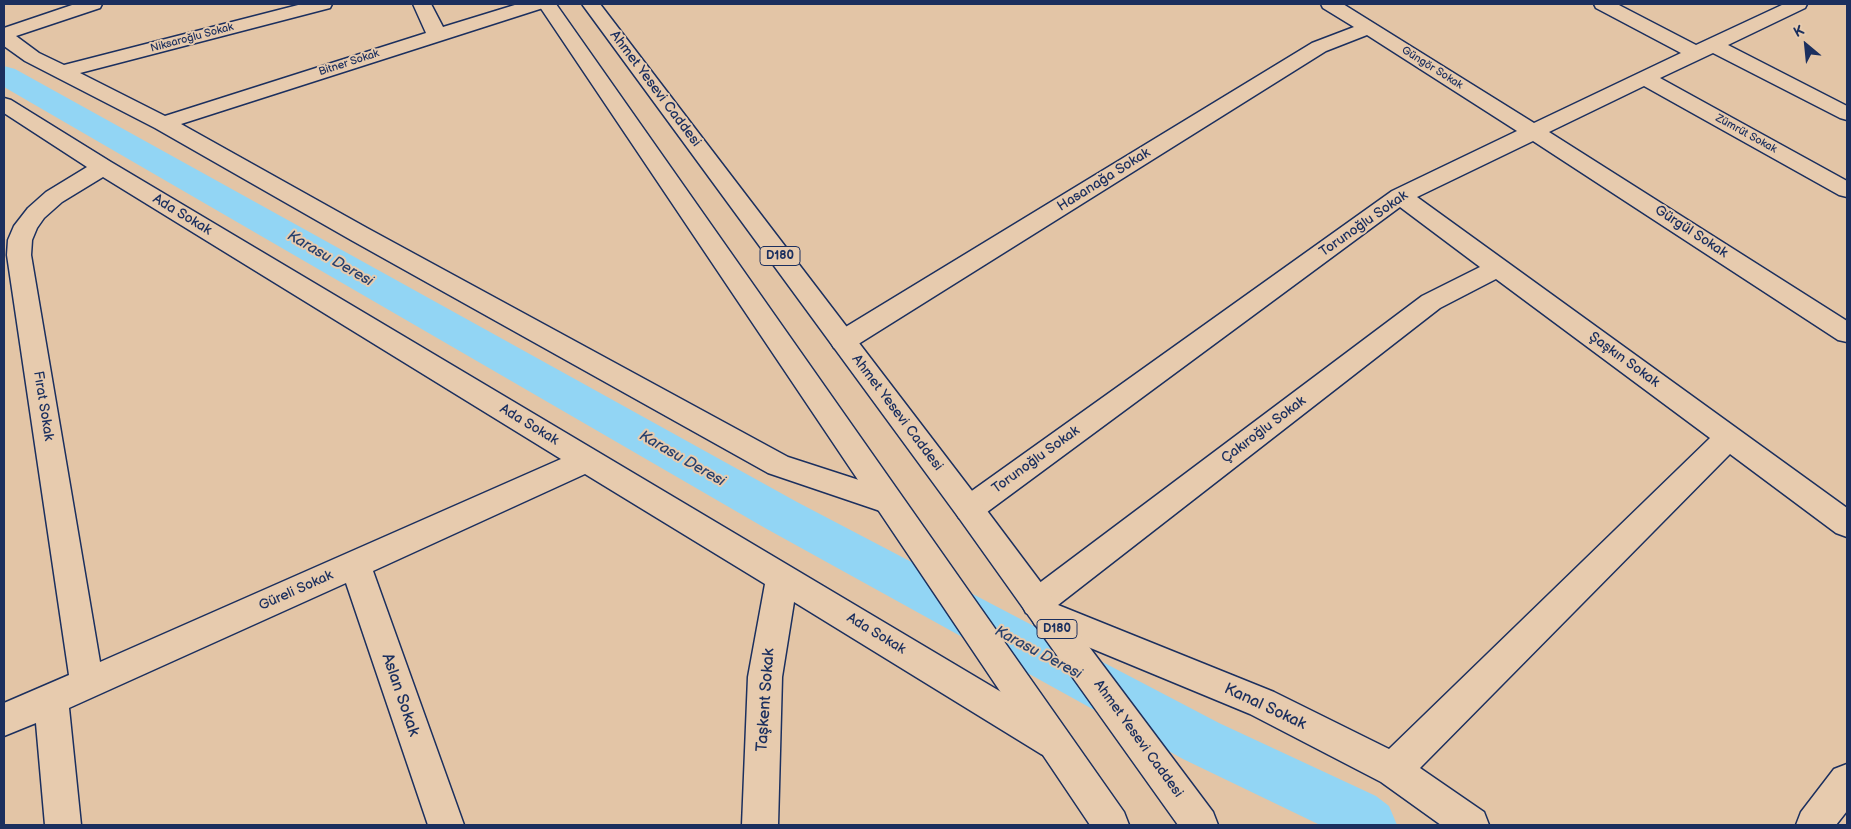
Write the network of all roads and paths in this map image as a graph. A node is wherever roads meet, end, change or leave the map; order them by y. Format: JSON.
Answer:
{"nodes":[{"id":1,"x":93,"y":4,"type":"edge"},
{"id":2,"x":323,"y":4,"type":"edge"},
{"id":3,"x":422,"y":4,"type":"edge"},
{"id":4,"x":536,"y":4,"type":"edge"},
{"id":5,"x":547,"y":4,"type":"edge"},
{"id":6,"x":591,"y":4,"type":"edge"},
{"id":7,"x":1330,"y":4,"type":"edge"},
{"id":8,"x":1603,"y":4,"type":"edge"},
{"id":9,"x":1798,"y":4,"type":"edge"},
{"id":10,"x":1369,"y":28,"type":"junction"},
{"id":11,"x":437,"y":35,"type":"junction"},
{"id":12,"x":4,"y":36,"type":"edge"},
{"id":13,"x":1704,"y":49,"type":"junction"},
{"id":14,"x":61,"y":72,"type":"junction"},
{"id":15,"x":1645,"y":78,"type":"junction"},
{"id":16,"x":4,"y":104,"type":"edge"},
{"id":17,"x":1847,"y":114,"type":"edge"},
{"id":18,"x":163,"y":123,"type":"junction"},
{"id":19,"x":1534,"y":132,"type":"junction"},
{"id":20,"x":104,"y":167,"type":"junction"},
{"id":21,"x":1847,"y":190,"type":"edge"},
{"id":22,"x":1400,"y":196,"type":"junction"},
{"id":23,"x":36,"y":213,"type":"junction"},
{"id":24,"x":4,"y":224,"type":"edge"},
{"id":25,"x":1498,"y":268,"type":"junction"},
{"id":26,"x":1847,"y":333,"type":"edge"},
{"id":27,"x":843,"y":341,"type":"junction"},
{"id":28,"x":1729,"y":437,"type":"junction"},
{"id":29,"x":587,"y":460,"type":"junction"},
{"id":30,"x":889,"y":502,"type":"junction"},
{"id":31,"x":969,"y":509,"type":"junction"},
{"id":32,"x":1847,"y":524,"type":"edge"},
{"id":33,"x":355,"y":565,"type":"junction"},
{"id":34,"x":782,"y":576,"type":"junction"},
{"id":35,"x":1042,"y":609,"type":"junction"},
{"id":36,"x":87,"y":684,"type":"junction"},
{"id":37,"x":51,"y":700,"type":"junction"},
{"id":38,"x":4,"y":720,"type":"edge"},
{"id":39,"x":1055,"y":743,"type":"junction"},
{"id":40,"x":1393,"y":770,"type":"junction"},
{"id":41,"x":1847,"y":782,"type":"edge"},
{"id":42,"x":63,"y":825,"type":"edge"},
{"id":43,"x":446,"y":825,"type":"edge"},
{"id":44,"x":760,"y":825,"type":"edge"},
{"id":45,"x":1111,"y":825,"type":"edge"},
{"id":46,"x":1200,"y":825,"type":"edge"},
{"id":47,"x":1471,"y":825,"type":"edge"},
{"id":48,"x":1814,"y":825,"type":"edge"}],
"edges":[{"from":1,"to":12,"type":"main road"},
{"from":2,"to":14,"type":"main road","name":"Niksaroğlu Sokak"},
{"from":3,"to":11,"type":"main road"},
{"from":4,"to":11,"type":"main road","name":"Bitner Sokak"},
{"from":5,"to":30,"type":"main road"},
{"from":6,"to":27,"type":"main road","name":"Ahmet Yesevi Caddesi","number":"D180"},
{"from":7,"to":10,"type":"main road","name":"Güngör Sokak"},
{"from":8,"to":13,"type":"main road"},
{"from":9,"to":13,"type":"main road","name":"Torunoğlu Sokak"},
{"from":10,"to":19,"type":"main road","name":"Güngör Sokak"},
{"from":10,"to":27,"type":"main road","name":"Hasanağa Sokak"},
{"from":11,"to":18,"type":"main road","name":"Bitner Sokak"},
{"from":12,"to":14,"type":"main road"},
{"from":13,"to":15,"type":"main road","name":"Torunoğlu Sokak"},
{"from":13,"to":17,"type":"main road"},
{"from":14,"to":18,"type":"main road"},
{"from":15,"to":19,"type":"main road","name":"Torunoğlu Sokak"},
{"from":15,"to":21,"type":"main road","name":"Zümrüt Sokak"},
{"from":16,"to":20,"type":"main road","name":"Ada Sokak"},
{"from":18,"to":30,"type":"main road"},
{"from":19,"to":22,"type":"main road","name":"Torunoğlu Sokak"},
{"from":19,"to":26,"type":"main road","name":"Gürgül Sokak"},
{"from":20,"to":23,"type":"main road","name":"Fırat Sokak"},
{"from":20,"to":29,"type":"main road","name":"Ada Sokak"},
{"from":22,"to":25,"type":"main road","name":"Şaşkın Sokak"},
{"from":22,"to":31,"type":"main road","name":"Torunoğlu Sokak"},
{"from":23,"to":24,"type":"main road"},
{"from":23,"to":36,"type":"main road","name":"Fırat Sokak"},
{"from":25,"to":28,"type":"main road","name":"Şaşkın Sokak"},
{"from":25,"to":35,"type":"main road","name":"Çakıroğlu Sokak"},
{"from":27,"to":31,"type":"main road","name":"Ahmet Yesevi Caddesi","number":"D180"},
{"from":28,"to":32,"type":"main road","name":"Şaşkın Sokak"},
{"from":28,"to":40,"type":"main road"},
{"from":29,"to":33,"type":"main road","name":"Güreli Sokak"},
{"from":29,"to":34,"type":"main road","name":"Ada Sokak"},
{"from":30,"to":39,"type":"main road"},
{"from":31,"to":35,"type":"main road","name":"Ahmet Yesevi Caddesi","number":"D180"},
{"from":33,"to":36,"type":"main road","name":"Güreli Sokak"},
{"from":33,"to":43,"type":"main road","name":"Aslan Sokak"},
{"from":34,"to":39,"type":"main road","name":"Ada Sokak"},
{"from":34,"to":44,"type":"main road","name":"Taşkent Sokak"},
{"from":35,"to":40,"type":"main road","name":"Kanal Sokak"},
{"from":35,"to":46,"type":"main road","name":"Ahmet Yesevi Caddesi","number":"D180"},
{"from":36,"to":37,"type":"main road","name":"Güreli Sokak"},
{"from":37,"to":38,"type":"main road","name":"Güreli Sokak"},
{"from":37,"to":42,"type":"main road"},
{"from":39,"to":45,"type":"main road"},
{"from":40,"to":47,"type":"main road","name":"Kanal Sokak"},
{"from":41,"to":48,"type":"main road"}]}
